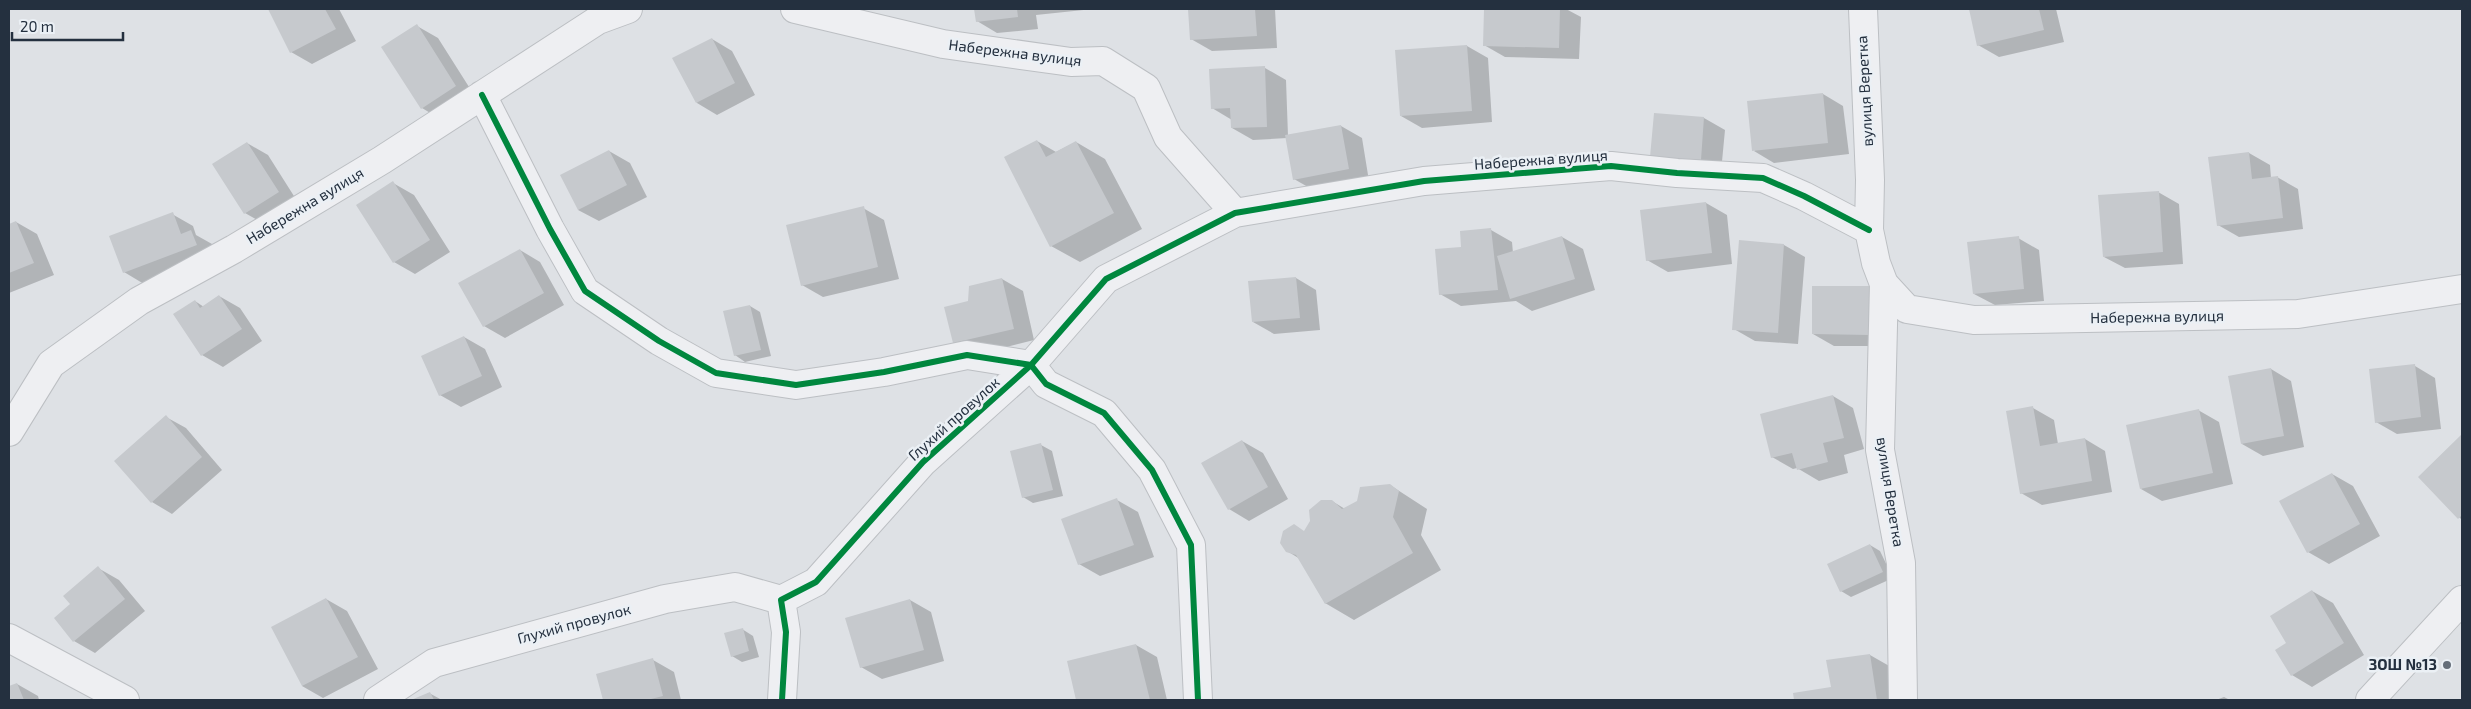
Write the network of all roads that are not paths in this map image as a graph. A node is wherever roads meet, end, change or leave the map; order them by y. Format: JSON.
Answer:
{"nodes":[{"id":1,"x":628,"y":9,"type":"edge"},
{"id":2,"x":795,"y":9,"type":"edge"},
{"id":3,"x":1863,"y":9,"type":"edge"},
{"id":4,"x":482,"y":96,"type":"junction"},
{"id":5,"x":1235,"y":213,"type":"junction"},
{"id":6,"x":1869,"y":230,"type":"junction"},
{"id":7,"x":1880,"y":273,"type":"junction"},
{"id":8,"x":2462,"y":289,"type":"edge"},
{"id":9,"x":1032,"y":365,"type":"junction"},
{"id":10,"x":9,"y":432,"type":"edge"},
{"id":11,"x":781,"y":600,"type":"junction"},
{"id":12,"x":2462,"y":600,"type":"edge"},
{"id":13,"x":9,"y":638,"type":"edge"},
{"id":14,"x":125,"y":700,"type":"edge"},
{"id":15,"x":378,"y":700,"type":"edge"},
{"id":16,"x":782,"y":700,"type":"edge"},
{"id":17,"x":1198,"y":700,"type":"edge"},
{"id":18,"x":1903,"y":700,"type":"edge"},
{"id":19,"x":2370,"y":700,"type":"edge"}],
"edges":[{"from":1,"to":4,"type":"street","name":"Набережна вулиця"},
{"from":2,"to":5,"type":"street","name":"Набережна вулиця"},
{"from":3,"to":6,"type":"street","name":"вулиця Веретка"},
{"from":4,"to":9,"type":"street"},
{"from":4,"to":10,"type":"street","name":"Набережна вулиця"},
{"from":5,"to":6,"type":"street","name":"Набережна вулиця"},
{"from":5,"to":9,"type":"street","name":"Глухий провулок"},
{"from":6,"to":7,"type":"street","name":"вулиця Веретка"},
{"from":7,"to":8,"type":"street","name":"Набережна вулиця"},
{"from":7,"to":18,"type":"street","name":"вулиця Веретка"},
{"from":9,"to":11,"type":"street","name":"Глухий провулок"},
{"from":9,"to":17,"type":"street"},
{"from":11,"to":15,"type":"street","name":"Глухий провулок"},
{"from":11,"to":16,"type":"street"},
{"from":12,"to":19,"type":"street"},
{"from":13,"to":14,"type":"street"}]}
